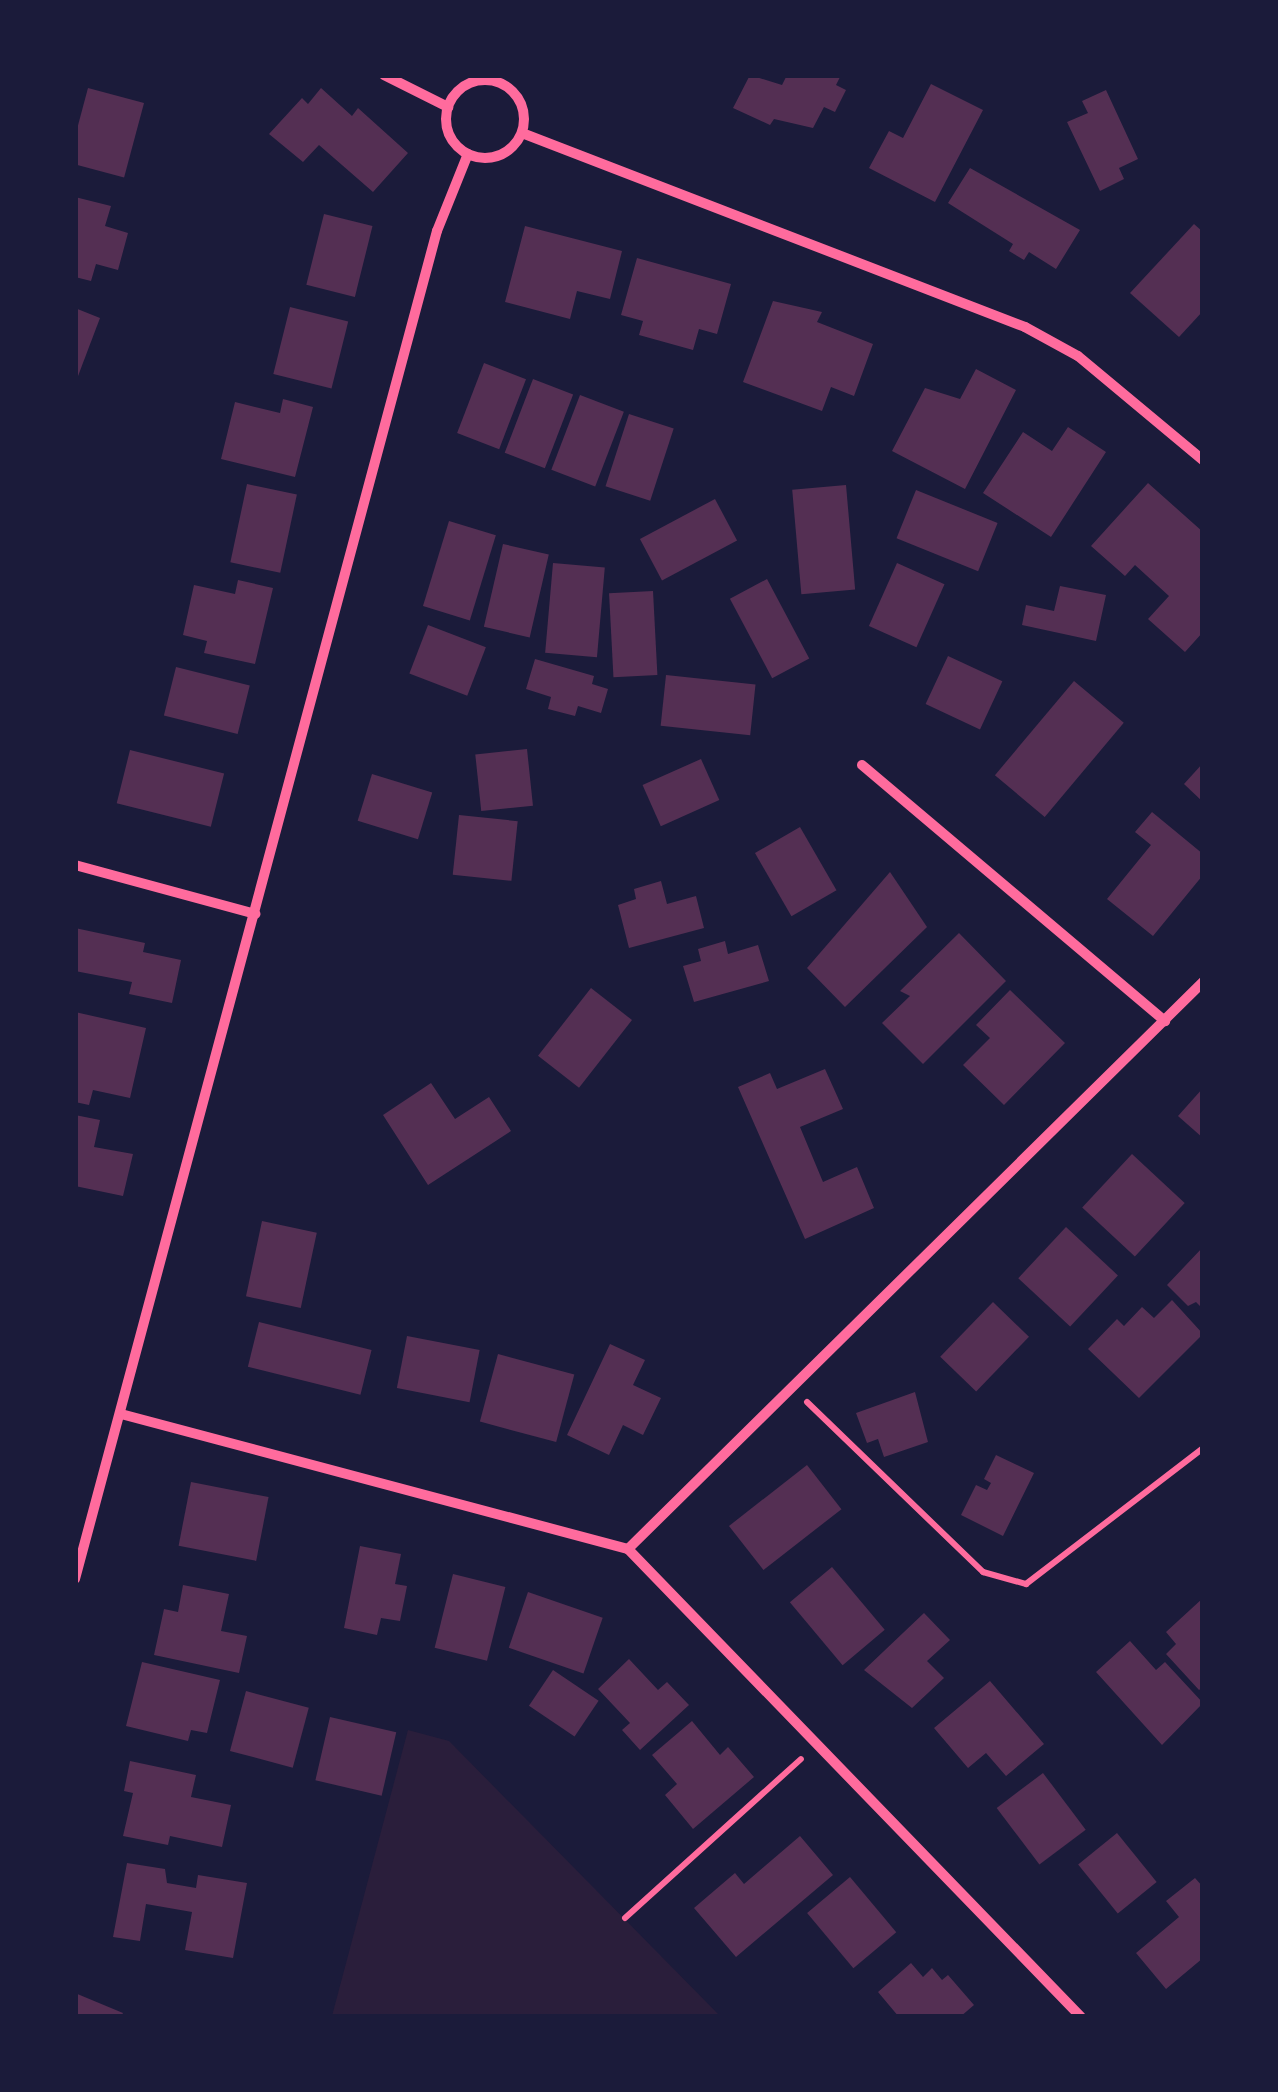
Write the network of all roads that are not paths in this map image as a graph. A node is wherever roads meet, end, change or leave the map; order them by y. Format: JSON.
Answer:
{"nodes":[{"id":1,"x":384,"y":75,"type":"edge"},
{"id":2,"x":488,"y":78,"type":"edge"},
{"id":3,"x":448,"y":106,"type":"junction"},
{"id":4,"x":522,"y":133,"type":"junction"},
{"id":5,"x":468,"y":154,"type":"junction"},
{"id":6,"x":1203,"y":460,"type":"edge"},
{"id":7,"x":862,"y":765,"type":"dead end"},
{"id":8,"x":75,"y":865,"type":"edge"},
{"id":9,"x":255,"y":914,"type":"junction"},
{"id":10,"x":1203,"y":982,"type":"edge"},
{"id":11,"x":1165,"y":1021,"type":"junction"},
{"id":12,"x":121,"y":1414,"type":"junction"},
{"id":13,"x":628,"y":1549,"type":"junction"},
{"id":14,"x":75,"y":1579,"type":"edge"},
{"id":15,"x":1081,"y":2017,"type":"edge"}],
"edges":[{"from":1,"to":3,"type":"street"},
{"from":2,"to":3,"type":"street"},
{"from":2,"to":4,"type":"street"},
{"from":3,"to":5,"type":"street"},
{"from":4,"to":5,"type":"street"},
{"from":4,"to":6,"type":"street"},
{"from":5,"to":9,"type":"street"},
{"from":7,"to":11,"type":"street"},
{"from":8,"to":9,"type":"street"},
{"from":9,"to":12,"type":"street"},
{"from":10,"to":11,"type":"street"},
{"from":11,"to":13,"type":"street"},
{"from":12,"to":13,"type":"street"},
{"from":12,"to":14,"type":"street"},
{"from":13,"to":15,"type":"street"}]}
